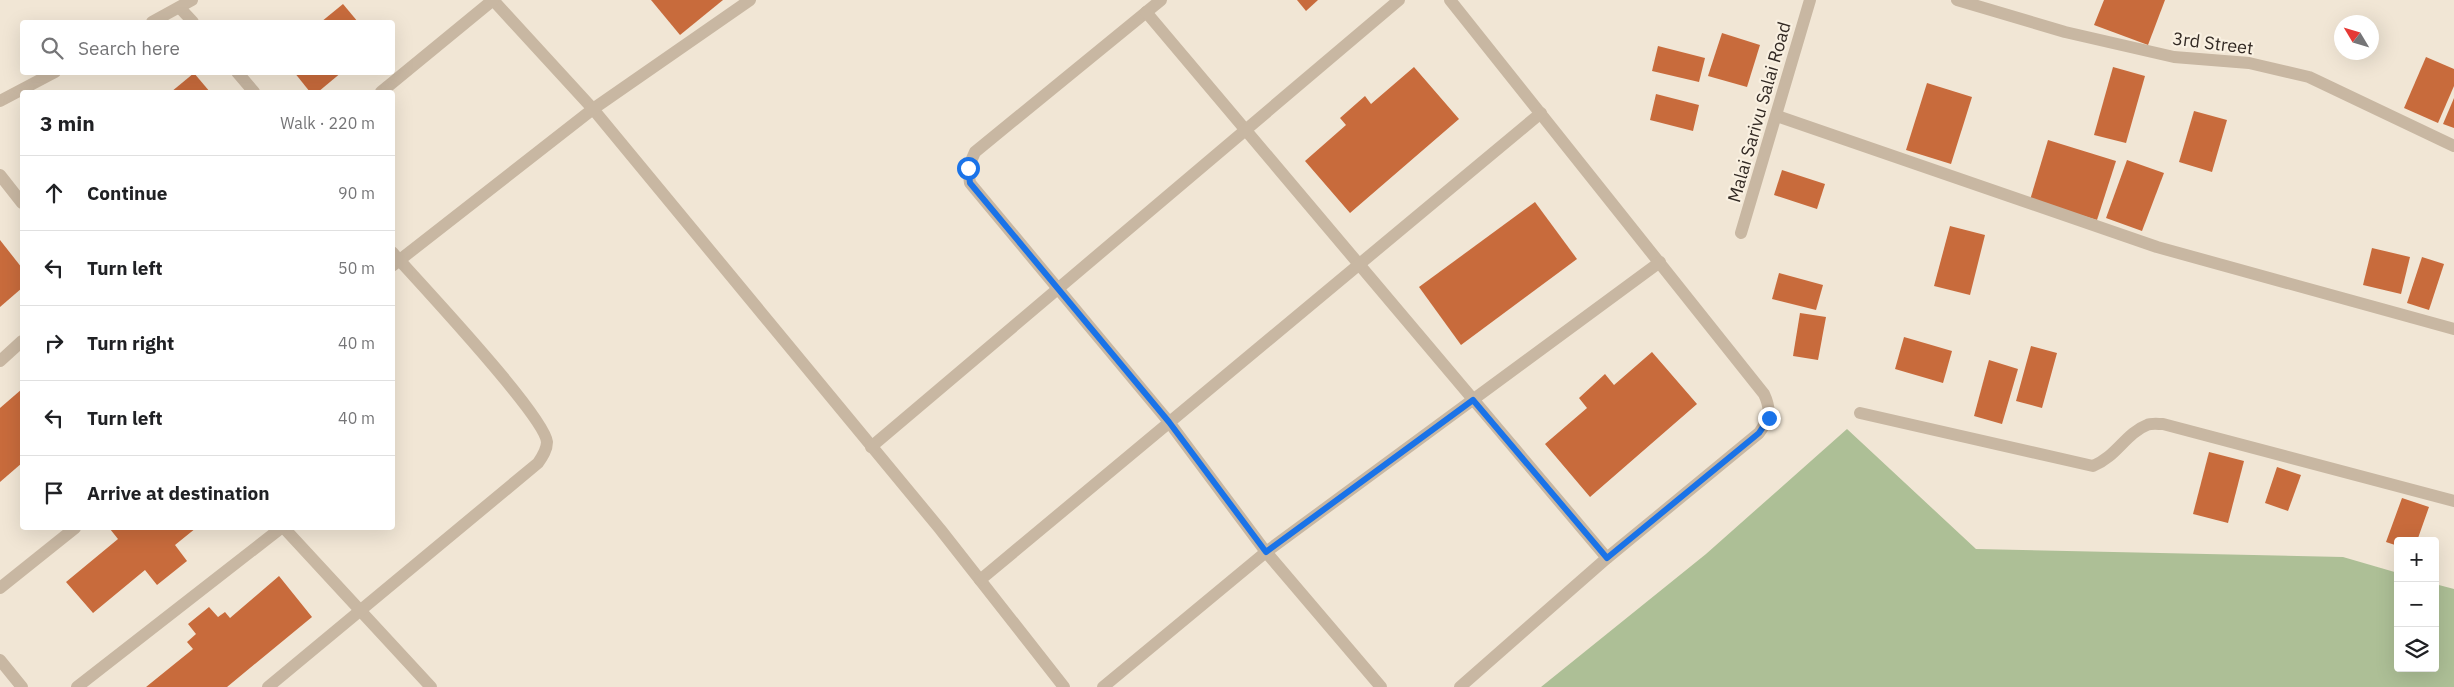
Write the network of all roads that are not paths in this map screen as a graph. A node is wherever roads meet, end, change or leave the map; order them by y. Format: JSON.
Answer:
{"nodes":[{"id":1,"x":192,"y":0,"type":"edge"},
{"id":2,"x":493,"y":0,"type":"edge"},
{"id":3,"x":750,"y":0,"type":"edge"},
{"id":4,"x":1161,"y":0,"type":"edge"},
{"id":5,"x":1399,"y":0,"type":"edge"},
{"id":6,"x":1450,"y":0,"type":"edge"},
{"id":7,"x":1810,"y":0,"type":"edge"},
{"id":8,"x":1957,"y":0,"type":"edge"},
{"id":9,"x":180,"y":8,"type":"junction"},
{"id":10,"x":1146,"y":12,"type":"junction"},
{"id":11,"x":156,"y":20,"type":"edge"},
{"id":12,"x":191,"y":20,"type":"edge"},
{"id":13,"x":49,"y":75,"type":"edge"},
{"id":14,"x":240,"y":75,"type":"edge"},
{"id":15,"x":20,"y":90,"type":"edge"},
{"id":16,"x":21,"y":90,"type":"edge"},
{"id":17,"x":252,"y":90,"type":"edge"},
{"id":18,"x":384,"y":90,"type":"edge"},
{"id":19,"x":0,"y":101,"type":"edge"},
{"id":20,"x":592,"y":109,"type":"junction"},
{"id":21,"x":1541,"y":114,"type":"junction"},
{"id":22,"x":1777,"y":116,"type":"junction"},
{"id":23,"x":1246,"y":130,"type":"junction"},
{"id":24,"x":2454,"y":146,"type":"edge"},
{"id":25,"x":0,"y":175,"type":"edge"},
{"id":26,"x":20,"y":200,"type":"edge"},
{"id":27,"x":1741,"y":233,"type":"dead end"},
{"id":28,"x":395,"y":260,"type":"edge"},
{"id":29,"x":1660,"y":262,"type":"junction"},
{"id":30,"x":1359,"y":265,"type":"junction"},
{"id":31,"x":1057,"y":289,"type":"junction"},
{"id":32,"x":2454,"y":329,"type":"edge"},
{"id":33,"x":20,"y":343,"type":"edge"},
{"id":34,"x":0,"y":361,"type":"edge"},
{"id":35,"x":1473,"y":400,"type":"junction"},
{"id":36,"x":1860,"y":413,"type":"dead end"},
{"id":37,"x":1169,"y":422,"type":"junction"},
{"id":38,"x":871,"y":447,"type":"junction"},
{"id":39,"x":2454,"y":501,"type":"edge"},
{"id":40,"x":72,"y":530,"type":"edge"},
{"id":41,"x":280,"y":530,"type":"edge"},
{"id":42,"x":285,"y":530,"type":"edge"},
{"id":43,"x":1266,"y":552,"type":"junction"},
{"id":44,"x":1607,"y":558,"type":"junction"},
{"id":45,"x":980,"y":580,"type":"junction"},
{"id":46,"x":0,"y":588,"type":"edge"},
{"id":47,"x":361,"y":611,"type":"junction"},
{"id":48,"x":0,"y":660,"type":"edge"},
{"id":49,"x":22,"y":687,"type":"edge"},
{"id":50,"x":77,"y":687,"type":"edge"},
{"id":51,"x":268,"y":687,"type":"edge"},
{"id":52,"x":432,"y":687,"type":"edge"},
{"id":53,"x":1064,"y":687,"type":"edge"},
{"id":54,"x":1103,"y":687,"type":"edge"},
{"id":55,"x":1381,"y":687,"type":"edge"},
{"id":56,"x":1460,"y":687,"type":"edge"}],
"edges":[{"from":1,"to":9,"type":"street"},
{"from":2,"to":18,"type":"street"},
{"from":2,"to":20,"type":"street"},
{"from":3,"to":20,"type":"street"},
{"from":4,"to":10,"type":"street"},
{"from":5,"to":23,"type":"street"},
{"from":6,"to":21,"type":"street"},
{"from":7,"to":22,"type":"street","name":"Malai Sarivu Salai Road"},
{"from":8,"to":24,"type":"street","name":"3rd Street"},
{"from":9,"to":11,"type":"street"},
{"from":9,"to":12,"type":"street"},
{"from":10,"to":23,"type":"street"},
{"from":10,"to":31,"type":"street"},
{"from":13,"to":16,"type":"street"},
{"from":14,"to":17,"type":"street"},
{"from":15,"to":19,"type":"street"},
{"from":20,"to":28,"type":"street"},
{"from":20,"to":38,"type":"street"},
{"from":21,"to":29,"type":"street"},
{"from":21,"to":30,"type":"street"},
{"from":22,"to":27,"type":"street","name":"Malai Sarivu Salai Road"},
{"from":22,"to":32,"type":"street"},
{"from":23,"to":30,"type":"street"},
{"from":23,"to":31,"type":"street"},
{"from":25,"to":26,"type":"street"},
{"from":28,"to":47,"type":"street"},
{"from":29,"to":35,"type":"street"},
{"from":29,"to":44,"type":"street"},
{"from":30,"to":35,"type":"street"},
{"from":30,"to":37,"type":"street"},
{"from":31,"to":37,"type":"street"},
{"from":31,"to":38,"type":"street"},
{"from":33,"to":34,"type":"street"},
{"from":35,"to":43,"type":"street"},
{"from":35,"to":44,"type":"street"},
{"from":36,"to":39,"type":"street"},
{"from":37,"to":43,"type":"street"},
{"from":37,"to":45,"type":"street"},
{"from":38,"to":45,"type":"street"},
{"from":40,"to":46,"type":"street"},
{"from":41,"to":50,"type":"street"},
{"from":42,"to":47,"type":"street"},
{"from":43,"to":54,"type":"street"},
{"from":43,"to":55,"type":"street"},
{"from":44,"to":56,"type":"street"},
{"from":45,"to":53,"type":"street"},
{"from":47,"to":51,"type":"street"},
{"from":47,"to":52,"type":"street"},
{"from":48,"to":49,"type":"street"}]}
